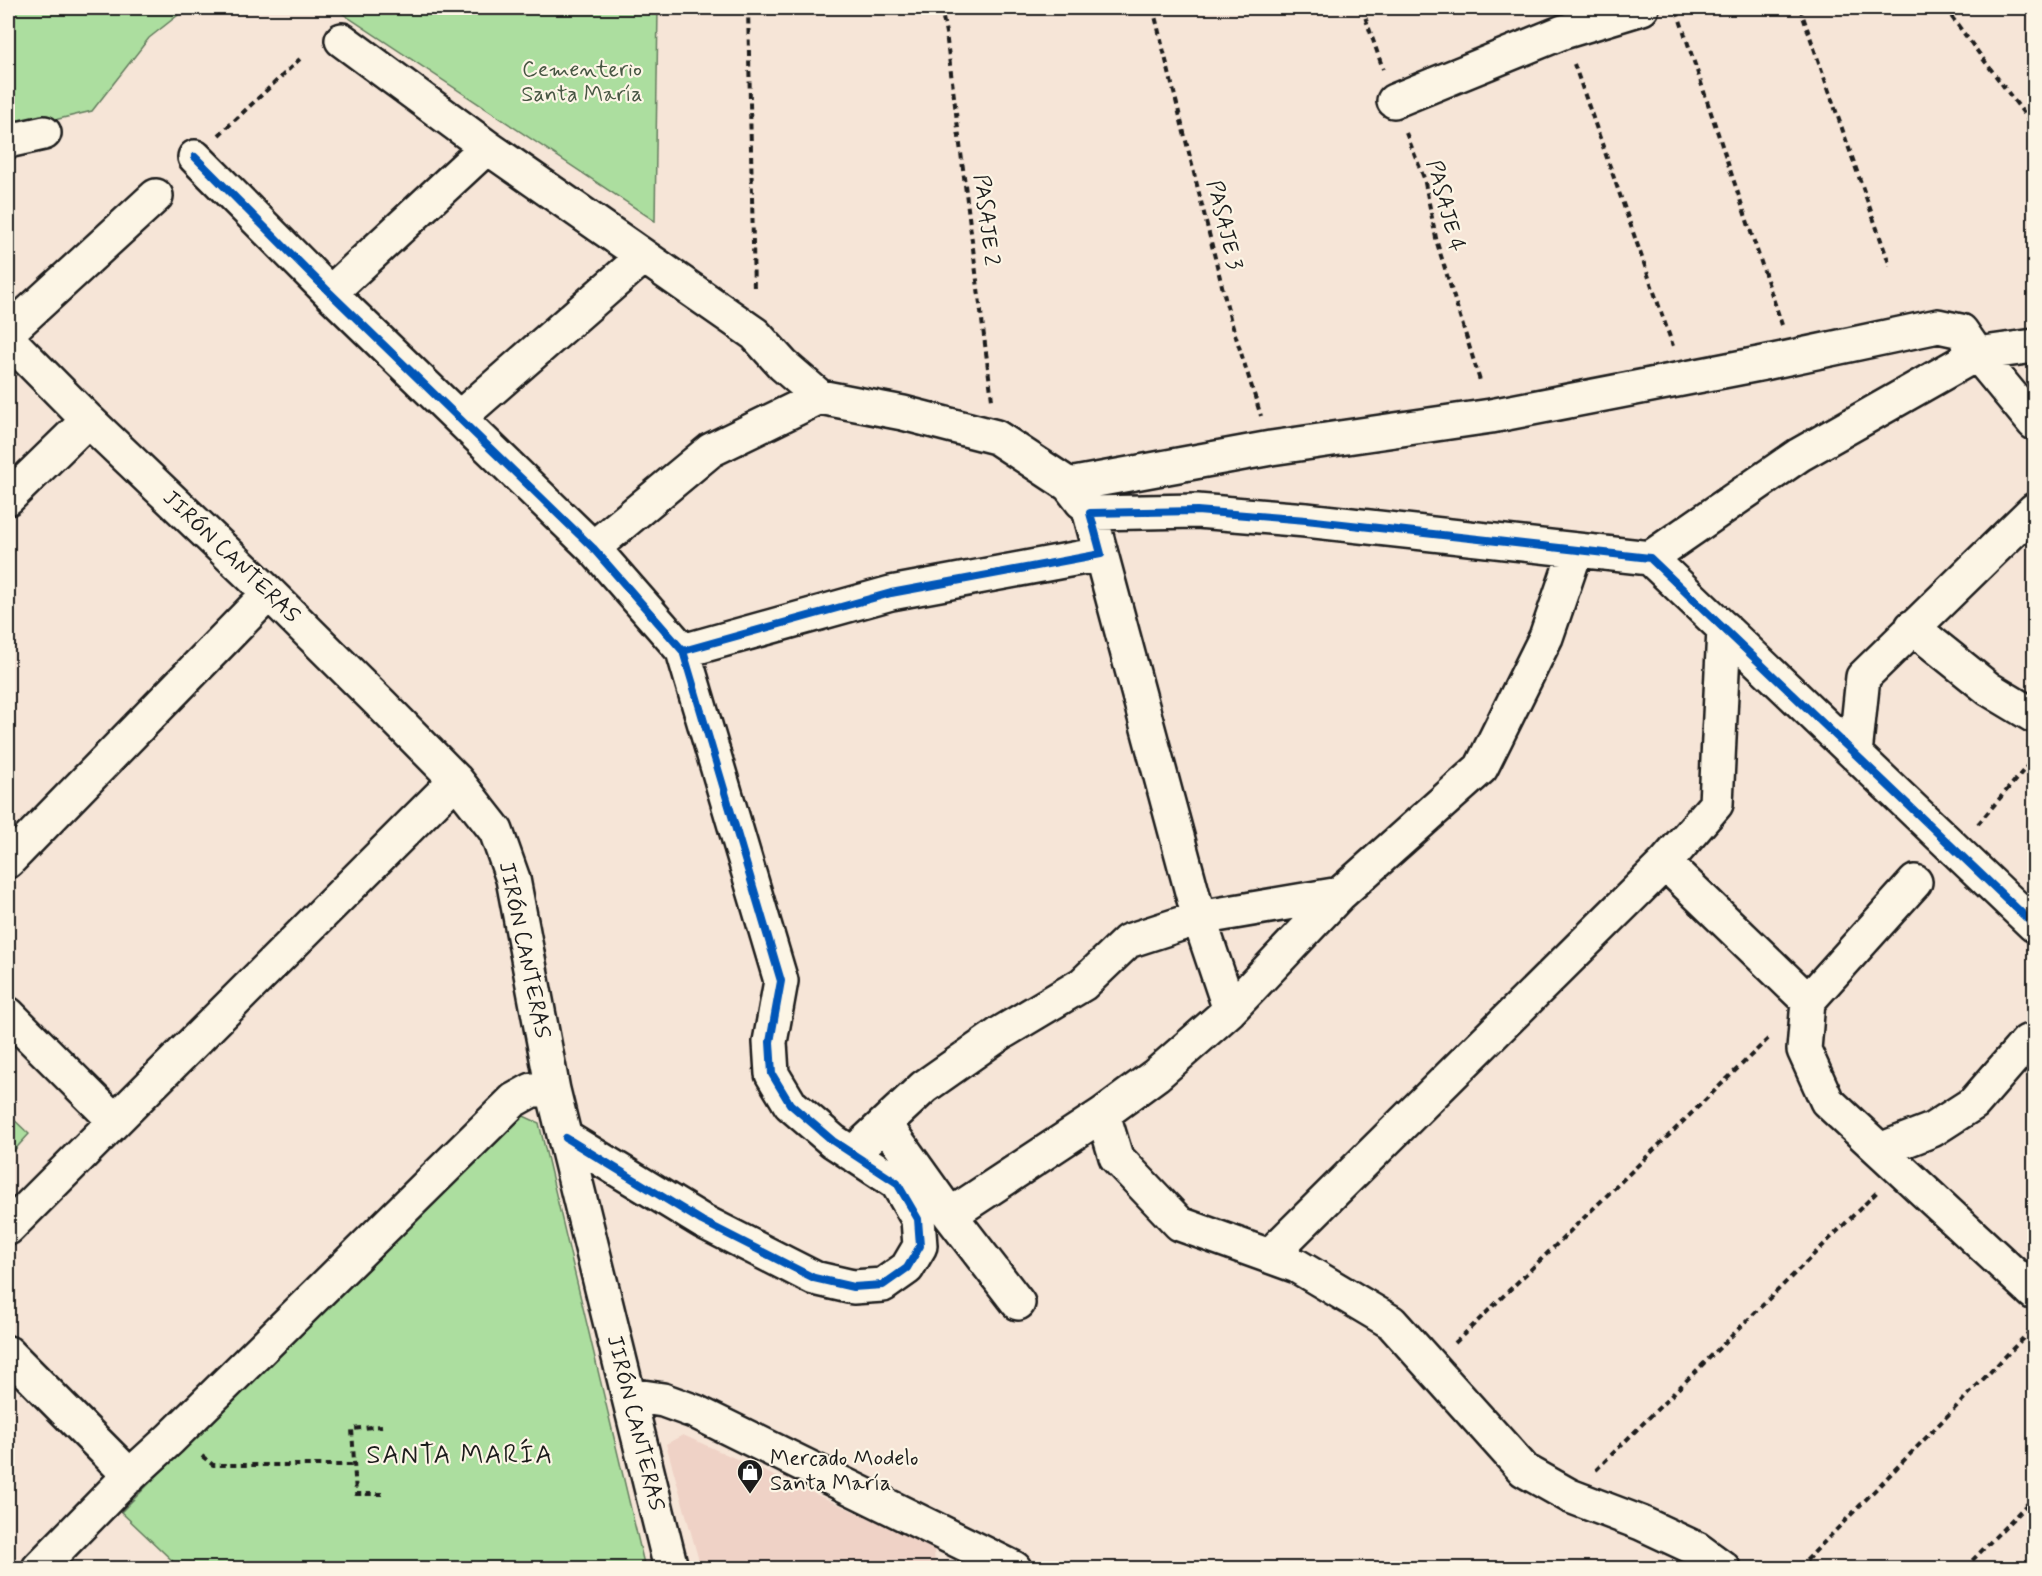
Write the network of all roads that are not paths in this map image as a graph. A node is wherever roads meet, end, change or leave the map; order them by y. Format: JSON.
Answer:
{"nodes":[{"id":1,"x":1642,"y":8,"type":"edge"},
{"id":2,"x":1562,"y":17,"type":"edge"},
{"id":3,"x":342,"y":40,"type":"dead end"},
{"id":4,"x":1394,"y":101,"type":"road end"},
{"id":5,"x":44,"y":133,"type":"dead end"},
{"id":6,"x":8,"y":141,"type":"edge"},
{"id":7,"x":487,"y":147,"type":"junction"},
{"id":8,"x":195,"y":157,"type":"road end"},
{"id":9,"x":156,"y":196,"type":"dead end"},
{"id":10,"x":643,"y":257,"type":"junction"},
{"id":11,"x":330,"y":293,"type":"junction"},
{"id":12,"x":8,"y":332,"type":"edge"},
{"id":13,"x":8,"y":339,"type":"edge"},
{"id":14,"x":2034,"y":346,"type":"edge"},
{"id":15,"x":1977,"y":354,"type":"junction"},
{"id":16,"x":820,"y":397,"type":"junction"},
{"id":17,"x":459,"y":418,"type":"junction"},
{"id":18,"x":88,"y":420,"type":"junction"},
{"id":19,"x":2034,"y":423,"type":"edge"},
{"id":20,"x":1069,"y":485,"type":"junction"},
{"id":21,"x":8,"y":498,"type":"edge"},
{"id":22,"x":2034,"y":510,"type":"edge"},
{"id":23,"x":1090,"y":513,"type":"junction"},
{"id":24,"x":593,"y":548,"type":"junction"},
{"id":25,"x":1576,"y":550,"type":"junction"},
{"id":26,"x":1101,"y":554,"type":"junction"},
{"id":27,"x":1650,"y":558,"type":"junction"},
{"id":28,"x":269,"y":592,"type":"junction"},
{"id":29,"x":1912,"y":627,"type":"junction"},
{"id":30,"x":1724,"y":628,"type":"junction"},
{"id":31,"x":682,"y":651,"type":"junction"},
{"id":32,"x":2034,"y":716,"type":"edge"},
{"id":33,"x":1855,"y":754,"type":"junction"},
{"id":34,"x":456,"y":780,"type":"junction"},
{"id":35,"x":8,"y":861,"type":"edge"},
{"id":36,"x":1665,"y":863,"type":"junction"},
{"id":37,"x":1915,"y":882,"type":"dead end"},
{"id":38,"x":1340,"y":894,"type":"junction"},
{"id":39,"x":1199,"y":918,"type":"junction"},
{"id":40,"x":2034,"y":925,"type":"edge"},
{"id":41,"x":1808,"y":1001,"type":"junction"},
{"id":42,"x":1230,"y":1010,"type":"junction"},
{"id":43,"x":8,"y":1014,"type":"edge"},
{"id":44,"x":2027,"y":1042,"type":"dead end"},
{"id":45,"x":553,"y":1090,"type":"junction"},
{"id":46,"x":1103,"y":1114,"type":"junction"},
{"id":47,"x":115,"y":1121,"type":"junction"},
{"id":48,"x":885,"y":1124,"type":"junction"},
{"id":49,"x":566,"y":1138,"type":"junction"},
{"id":50,"x":852,"y":1154,"type":"junction"},
{"id":51,"x":1891,"y":1159,"type":"junction"},
{"id":52,"x":951,"y":1215,"type":"junction"},
{"id":53,"x":8,"y":1228,"type":"edge"},
{"id":54,"x":1269,"y":1256,"type":"junction"},
{"id":55,"x":2034,"y":1293,"type":"edge"},
{"id":56,"x":1018,"y":1303,"type":"dead end"},
{"id":57,"x":8,"y":1353,"type":"edge"},
{"id":58,"x":629,"y":1395,"type":"junction"},
{"id":59,"x":130,"y":1476,"type":"junction"},
{"id":60,"x":998,"y":1565,"type":"edge"},
{"id":61,"x":39,"y":1569,"type":"edge"},
{"id":62,"x":671,"y":1569,"type":"edge"},
{"id":63,"x":1723,"y":1569,"type":"edge"}],
"edges":[{"from":1,"to":2,"type":"street"},
{"from":2,"to":4,"type":"street"},
{"from":3,"to":7,"type":"street"},
{"from":5,"to":6,"type":"street"},
{"from":7,"to":10,"type":"street"},
{"from":7,"to":11,"type":"street"},
{"from":8,"to":11,"type":"street"},
{"from":9,"to":12,"type":"street"},
{"from":10,"to":16,"type":"street"},
{"from":10,"to":17,"type":"street"},
{"from":11,"to":17,"type":"street"},
{"from":13,"to":18,"type":"street","name":"JIRÓN CANTERAS"},
{"from":14,"to":15,"type":"street"},
{"from":15,"to":19,"type":"street"},
{"from":15,"to":20,"type":"street"},
{"from":15,"to":27,"type":"street"},
{"from":16,"to":20,"type":"street"},
{"from":16,"to":24,"type":"street"},
{"from":17,"to":24,"type":"street"},
{"from":18,"to":21,"type":"street"},
{"from":18,"to":28,"type":"street","name":"JIRÓN CANTERAS"},
{"from":20,"to":23,"type":"street"},
{"from":22,"to":29,"type":"street"},
{"from":23,"to":25,"type":"street"},
{"from":23,"to":26,"type":"street"},
{"from":24,"to":31,"type":"street"},
{"from":25,"to":27,"type":"street"},
{"from":25,"to":38,"type":"street"},
{"from":26,"to":31,"type":"street"},
{"from":26,"to":39,"type":"street"},
{"from":27,"to":30,"type":"street"},
{"from":28,"to":34,"type":"street","name":"JIRÓN CANTERAS"},
{"from":28,"to":35,"type":"street"},
{"from":29,"to":32,"type":"street"},
{"from":29,"to":33,"type":"street"},
{"from":30,"to":33,"type":"street"},
{"from":30,"to":36,"type":"street"},
{"from":31,"to":50,"type":"street"},
{"from":33,"to":40,"type":"street"},
{"from":34,"to":45,"type":"street","name":"JIRÓN CANTERAS"},
{"from":34,"to":47,"type":"street"},
{"from":36,"to":41,"type":"street"},
{"from":36,"to":54,"type":"street"},
{"from":37,"to":41,"type":"street"},
{"from":38,"to":39,"type":"street"},
{"from":38,"to":42,"type":"street"},
{"from":39,"to":42,"type":"street"},
{"from":39,"to":48,"type":"street"},
{"from":41,"to":51,"type":"street"},
{"from":42,"to":46,"type":"street"},
{"from":43,"to":47,"type":"street"},
{"from":44,"to":51,"type":"street"},
{"from":45,"to":49,"type":"street","name":"JIRÓN CANTERAS"},
{"from":45,"to":59,"type":"street"},
{"from":46,"to":52,"type":"street"},
{"from":46,"to":54,"type":"street"},
{"from":47,"to":53,"type":"street"},
{"from":48,"to":50,"type":"street"},
{"from":48,"to":52,"type":"street"},
{"from":49,"to":50,"type":"street"},
{"from":49,"to":58,"type":"street","name":"JIRÓN CANTERAS"},
{"from":51,"to":55,"type":"street"},
{"from":52,"to":56,"type":"street"},
{"from":54,"to":63,"type":"street"},
{"from":57,"to":59,"type":"street"},
{"from":58,"to":60,"type":"street"},
{"from":58,"to":62,"type":"street","name":"JIRÓN CANTERAS"},
{"from":59,"to":61,"type":"street"}]}
